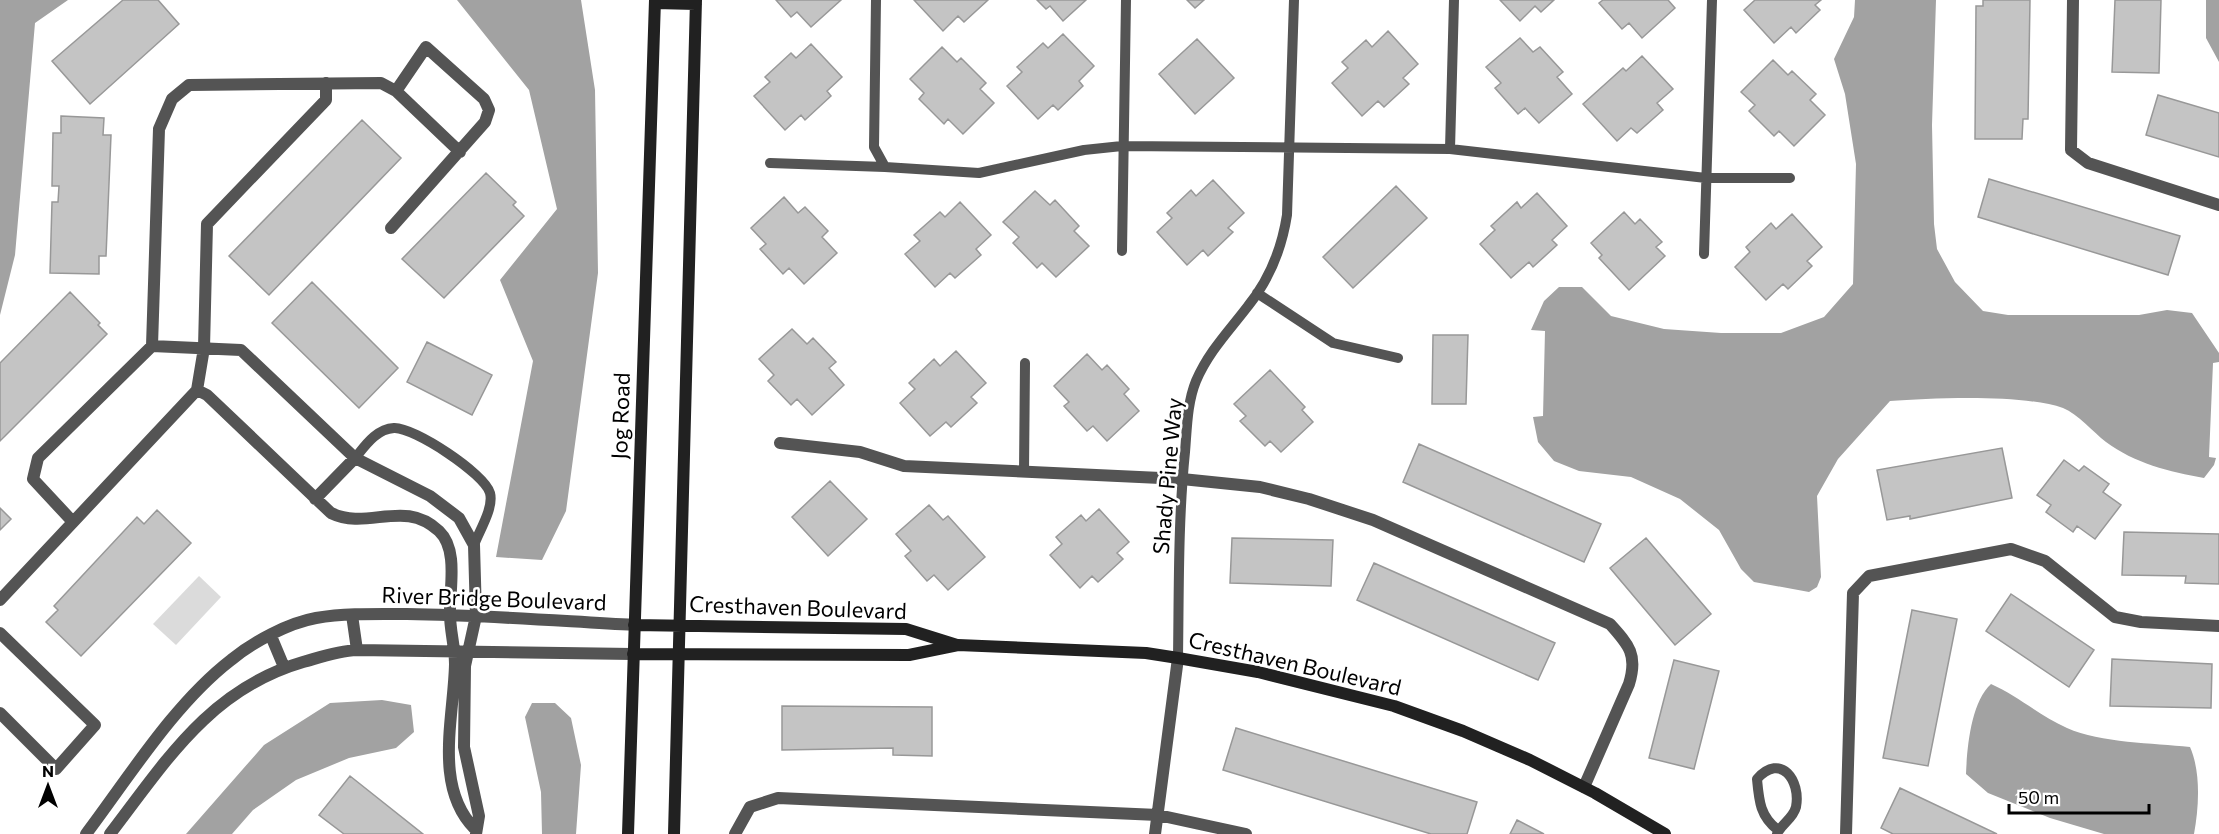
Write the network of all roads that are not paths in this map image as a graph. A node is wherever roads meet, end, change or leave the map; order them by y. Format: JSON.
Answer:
{"nodes":[{"id":1,"x":876,"y":0,"type":"edge"},
{"id":2,"x":1126,"y":0,"type":"edge"},
{"id":3,"x":1294,"y":0,"type":"edge"},
{"id":4,"x":1454,"y":0,"type":"edge"},
{"id":5,"x":1712,"y":0,"type":"edge"},
{"id":6,"x":2073,"y":0,"type":"edge"},
{"id":7,"x":655,"y":2,"type":"edge"},
{"id":8,"x":696,"y":2,"type":"edge"},
{"id":9,"x":326,"y":83,"type":"junction"},
{"id":10,"x":396,"y":91,"type":"junction"},
{"id":11,"x":1122,"y":147,"type":"junction"},
{"id":12,"x":1289,"y":148,"type":"junction"},
{"id":13,"x":1450,"y":149,"type":"junction"},
{"id":14,"x":460,"y":152,"type":"junction"},
{"id":15,"x":770,"y":163,"type":"dead end"},
{"id":16,"x":885,"y":167,"type":"junction"},
{"id":17,"x":1706,"y":177,"type":"junction"},
{"id":18,"x":1790,"y":178,"type":"dead end"},
{"id":19,"x":2219,"y":205,"type":"edge"},
{"id":20,"x":391,"y":228,"type":"dead end"},
{"id":21,"x":1122,"y":251,"type":"dead end"},
{"id":22,"x":1704,"y":254,"type":"dead end"},
{"id":23,"x":1257,"y":293,"type":"junction"},
{"id":24,"x":152,"y":346,"type":"junction"},
{"id":25,"x":204,"y":348,"type":"junction"},
{"id":26,"x":1398,"y":358,"type":"dead end"},
{"id":27,"x":1025,"y":363,"type":"dead end"},
{"id":28,"x":197,"y":390,"type":"junction"},
{"id":29,"x":780,"y":443,"type":"dead end"},
{"id":30,"x":355,"y":458,"type":"junction"},
{"id":31,"x":1024,"y":472,"type":"junction"},
{"id":32,"x":1182,"y":479,"type":"junction"},
{"id":33,"x":315,"y":499,"type":"junction"},
{"id":34,"x":73,"y":522,"type":"junction"},
{"id":35,"x":474,"y":545,"type":"junction"},
{"id":36,"x":0,"y":600,"type":"edge"},
{"id":37,"x":352,"y":615,"type":"junction"},
{"id":38,"x":450,"y":615,"type":"junction"},
{"id":39,"x":476,"y":616,"type":"junction"},
{"id":40,"x":679,"y":624,"type":"junction"},
{"id":41,"x":634,"y":625,"type":"junction"},
{"id":42,"x":2219,"y":626,"type":"edge"},
{"id":43,"x":0,"y":633,"type":"edge"},
{"id":44,"x":271,"y":636,"type":"junction"},
{"id":45,"x":958,"y":645,"type":"junction"},
{"id":46,"x":357,"y":650,"type":"junction"},
{"id":47,"x":454,"y":651,"type":"junction"},
{"id":48,"x":468,"y":652,"type":"junction"},
{"id":49,"x":633,"y":654,"type":"junction"},
{"id":50,"x":680,"y":656,"type":"junction"},
{"id":51,"x":1178,"y":658,"type":"junction"},
{"id":52,"x":284,"y":668,"type":"junction"},
{"id":53,"x":0,"y":713,"type":"edge"},
{"id":54,"x":1584,"y":787,"type":"junction"},
{"id":55,"x":1158,"y":815,"type":"junction"},
{"id":56,"x":476,"y":831,"type":"edge"},
{"id":57,"x":1778,"y":832,"type":"edge"},
{"id":58,"x":86,"y":834,"type":"edge"},
{"id":59,"x":110,"y":834,"type":"edge"},
{"id":60,"x":628,"y":834,"type":"edge"},
{"id":61,"x":675,"y":834,"type":"edge"},
{"id":62,"x":735,"y":834,"type":"edge"},
{"id":63,"x":1155,"y":834,"type":"edge"},
{"id":64,"x":1246,"y":834,"type":"edge"},
{"id":65,"x":1665,"y":834,"type":"edge"},
{"id":66,"x":1846,"y":834,"type":"edge"}],
"edges":[{"from":1,"to":16,"type":"lane"},
{"from":2,"to":11,"type":"lane"},
{"from":3,"to":12,"type":"lane","name":"Shady Pine Way"},
{"from":4,"to":13,"type":"lane"},
{"from":5,"to":17,"type":"lane"},
{"from":6,"to":19,"type":"street"},
{"from":7,"to":8,"type":"main road"},
{"from":7,"to":41,"type":"main road","name":"Jog Road"},
{"from":8,"to":40,"type":"main road"},
{"from":9,"to":10,"type":"street"},
{"from":9,"to":24,"type":"street"},
{"from":9,"to":25,"type":"street"},
{"from":10,"to":14,"type":"street"},
{"from":10,"to":14,"type":"street"},
{"from":11,"to":12,"type":"lane"},
{"from":11,"to":16,"type":"lane"},
{"from":11,"to":21,"type":"lane"},
{"from":12,"to":13,"type":"lane"},
{"from":12,"to":23,"type":"lane","name":"Shady Pine Way"},
{"from":13,"to":17,"type":"lane"},
{"from":14,"to":20,"type":"street"},
{"from":15,"to":16,"type":"lane"},
{"from":17,"to":18,"type":"lane"},
{"from":17,"to":22,"type":"lane"},
{"from":23,"to":26,"type":"lane"},
{"from":23,"to":32,"type":"lane","name":"Shady Pine Way"},
{"from":24,"to":25,"type":"street"},
{"from":24,"to":34,"type":"street"},
{"from":25,"to":28,"type":"street"},
{"from":25,"to":30,"type":"street"},
{"from":27,"to":31,"type":"lane"},
{"from":28,"to":33,"type":"street"},
{"from":28,"to":34,"type":"street"},
{"from":29,"to":31,"type":"street"},
{"from":30,"to":33,"type":"street"},
{"from":30,"to":35,"type":"street"},
{"from":30,"to":35,"type":"lane"},
{"from":31,"to":32,"type":"street"},
{"from":32,"to":51,"type":"lane","name":"Shady Pine Way"},
{"from":32,"to":54,"type":"street"},
{"from":33,"to":38,"type":"street"},
{"from":34,"to":36,"type":"street"},
{"from":35,"to":39,"type":"street"},
{"from":37,"to":38,"type":"street","name":"River Bridge Boulevard"},
{"from":37,"to":44,"type":"street","name":"River Bridge Boulevard"},
{"from":37,"to":46,"type":"street","name":"River Bridge Boulevard"},
{"from":38,"to":39,"type":"street","name":"River Bridge Boulevard"},
{"from":38,"to":47,"type":"street"},
{"from":39,"to":41,"type":"street","name":"River Bridge Boulevard"},
{"from":39,"to":48,"type":"street"},
{"from":40,"to":41,"type":"main road","name":"Cresthaven Boulevard"},
{"from":40,"to":45,"type":"main road","name":"Cresthaven Boulevard"},
{"from":40,"to":50,"type":"main road"},
{"from":41,"to":49,"type":"main road","name":"Jog Road"},
{"from":42,"to":66,"type":"street"},
{"from":43,"to":53,"type":"street"},
{"from":44,"to":52,"type":"street"},
{"from":44,"to":58,"type":"street","name":"River Bridge Boulevard"},
{"from":45,"to":50,"type":"main road","name":"Cresthaven Boulevard"},
{"from":45,"to":51,"type":"main road","name":"Cresthaven Boulevard"},
{"from":46,"to":47,"type":"street"},
{"from":46,"to":52,"type":"street"},
{"from":47,"to":48,"type":"street"},
{"from":47,"to":56,"type":"street"},
{"from":48,"to":49,"type":"street"},
{"from":48,"to":56,"type":"street"},
{"from":49,"to":50,"type":"main road","name":"Cresthaven Boulevard"},
{"from":49,"to":60,"type":"main road","name":"Jog Road"},
{"from":50,"to":61,"type":"main road"},
{"from":51,"to":54,"type":"main road","name":"Cresthaven Boulevard"},
{"from":51,"to":55,"type":"street"},
{"from":52,"to":59,"type":"street"},
{"from":54,"to":65,"type":"main road","name":"Cresthaven Boulevard"},
{"from":55,"to":62,"type":"street"},
{"from":55,"to":63,"type":"street"},
{"from":55,"to":64,"type":"street"},
{"from":57,"to":57,"type":"lane"}]}
